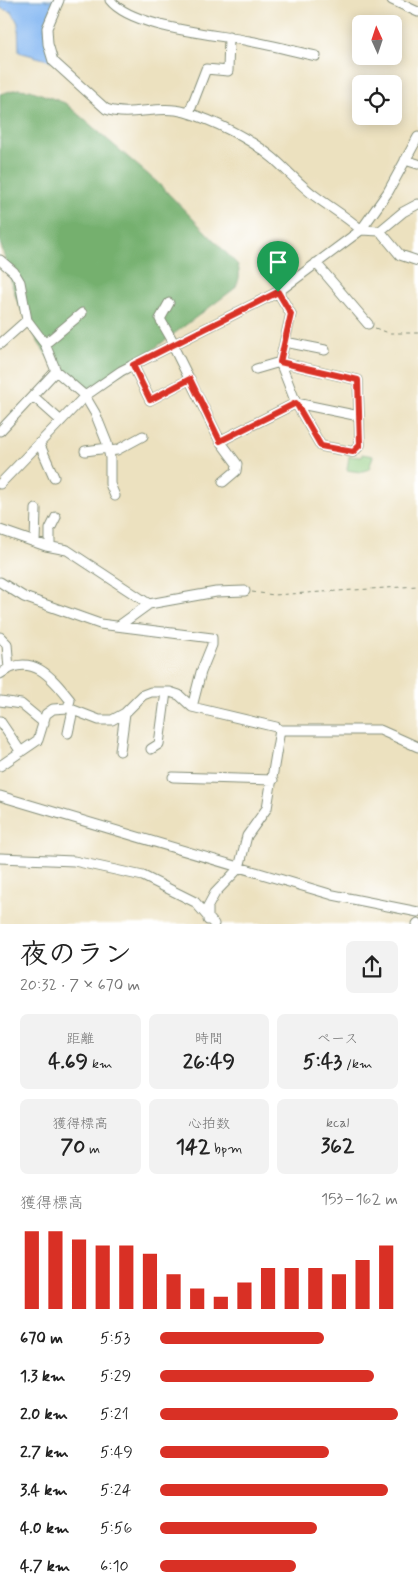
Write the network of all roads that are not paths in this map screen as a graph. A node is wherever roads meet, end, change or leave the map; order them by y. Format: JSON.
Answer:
{"nodes":[{"id":1,"x":59,"y":0,"type":"edge"},
{"id":2,"x":110,"y":0,"type":"edge"},
{"id":3,"x":392,"y":0,"type":"edge"},
{"id":4,"x":121,"y":4,"type":"edge"},
{"id":5,"x":418,"y":12,"type":"edge"},
{"id":6,"x":229,"y":37,"type":"junction"},
{"id":7,"x":316,"y":56,"type":"dead end"},
{"id":8,"x":189,"y":113,"type":"junction"},
{"id":9,"x":418,"y":137,"type":"edge"},
{"id":10,"x":405,"y":160,"type":"junction"},
{"id":11,"x":418,"y":164,"type":"edge"},
{"id":12,"x":418,"y":204,"type":"edge"},
{"id":13,"x":362,"y":230,"type":"junction"},
{"id":14,"x":380,"y":231,"type":"junction"},
{"id":15,"x":0,"y":260,"type":"edge"},
{"id":16,"x":418,"y":261,"type":"edge"},
{"id":17,"x":316,"y":263,"type":"junction"},
{"id":18,"x":278,"y":292,"type":"junction"},
{"id":19,"x":169,"y":303,"type":"dead end"},
{"id":20,"x":82,"y":313,"type":"dead end"},
{"id":21,"x":27,"y":320,"type":"junction"},
{"id":22,"x":368,"y":324,"type":"road end"},
{"id":23,"x":284,"y":342,"type":"junction"},
{"id":24,"x":0,"y":344,"type":"edge"},
{"id":25,"x":45,"y":344,"type":"junction"},
{"id":26,"x":174,"y":345,"type":"junction"},
{"id":27,"x":325,"y":350,"type":"dead end"},
{"id":28,"x":280,"y":362,"type":"junction"},
{"id":29,"x":133,"y":365,"type":"junction"},
{"id":30,"x":256,"y":369,"type":"dead end"},
{"id":31,"x":56,"y":371,"type":"junction"},
{"id":32,"x":190,"y":379,"type":"junction"},
{"id":33,"x":33,"y":396,"type":"junction"},
{"id":34,"x":84,"y":396,"type":"junction"},
{"id":35,"x":296,"y":403,"type":"junction"},
{"id":36,"x":359,"y":416,"type":"junction"},
{"id":37,"x":61,"y":421,"type":"junction"},
{"id":38,"x":0,"y":432,"type":"edge"},
{"id":39,"x":143,"y":436,"type":"dead end"},
{"id":40,"x":220,"y":441,"type":"junction"},
{"id":41,"x":39,"y":443,"type":"junction"},
{"id":42,"x":108,"y":450,"type":"junction"},
{"id":43,"x":85,"y":451,"type":"dead end"},
{"id":44,"x":54,"y":478,"type":"dead end"},
{"id":45,"x":1,"y":480,"type":"edge"},
{"id":46,"x":223,"y":482,"type":"dead end"},
{"id":47,"x":114,"y":496,"type":"dead end"},
{"id":48,"x":36,"y":509,"type":"dead end"},
{"id":49,"x":56,"y":517,"type":"dead end"},
{"id":50,"x":0,"y":530,"type":"edge"},
{"id":51,"x":34,"y":542,"type":"junction"},
{"id":52,"x":50,"y":546,"type":"junction"},
{"id":53,"x":0,"y":582,"type":"edge"},
{"id":54,"x":245,"y":591,"type":"road end"},
{"id":55,"x":149,"y":604,"type":"junction"},
{"id":56,"x":120,"y":625,"type":"junction"},
{"id":57,"x":0,"y":638,"type":"edge"},
{"id":58,"x":9,"y":669,"type":"junction"},
{"id":59,"x":0,"y":674,"type":"edge"},
{"id":60,"x":166,"y":692,"type":"junction"},
{"id":61,"x":0,"y":702,"type":"edge"},
{"id":62,"x":192,"y":707,"type":"junction"},
{"id":63,"x":70,"y":709,"type":"junction"},
{"id":64,"x":125,"y":713,"type":"junction"},
{"id":65,"x":0,"y":721,"type":"edge"},
{"id":66,"x":44,"y":723,"type":"junction"},
{"id":67,"x":280,"y":730,"type":"junction"},
{"id":68,"x":68,"y":733,"type":"dead end"},
{"id":69,"x":418,"y":747,"type":"edge"},
{"id":70,"x":151,"y":748,"type":"dead end"},
{"id":71,"x":21,"y":752,"type":"junction"},
{"id":72,"x":120,"y":752,"type":"dead end"},
{"id":73,"x":0,"y":766,"type":"edge"},
{"id":74,"x":174,"y":777,"type":"dead end"},
{"id":75,"x":273,"y":780,"type":"junction"},
{"id":76,"x":0,"y":796,"type":"edge"},
{"id":77,"x":0,"y":858,"type":"edge"},
{"id":78,"x":239,"y":868,"type":"junction"},
{"id":79,"x":418,"y":912,"type":"edge"},
{"id":80,"x":210,"y":922,"type":"edge"}],
"edges":[{"from":1,"to":8,"type":"street"},
{"from":2,"to":4,"type":"street"},
{"from":3,"to":5,"type":"street"},
{"from":4,"to":6,"type":"street"},
{"from":6,"to":7,"type":"street"},
{"from":6,"to":8,"type":"street"},
{"from":8,"to":13,"type":"street"},
{"from":9,"to":10,"type":"street"},
{"from":10,"to":11,"type":"street"},
{"from":10,"to":13,"type":"street"},
{"from":12,"to":14,"type":"street"},
{"from":13,"to":14,"type":"street"},
{"from":13,"to":17,"type":"street"},
{"from":14,"to":16,"type":"street"},
{"from":15,"to":21,"type":"street"},
{"from":17,"to":18,"type":"street"},
{"from":17,"to":22,"type":"street"},
{"from":18,"to":23,"type":"street"},
{"from":18,"to":26,"type":"street"},
{"from":19,"to":26,"type":"street"},
{"from":20,"to":25,"type":"street"},
{"from":21,"to":24,"type":"street"},
{"from":21,"to":25,"type":"street"},
{"from":23,"to":27,"type":"street"},
{"from":23,"to":28,"type":"street"},
{"from":25,"to":31,"type":"street"},
{"from":26,"to":29,"type":"street"},
{"from":26,"to":32,"type":"street"},
{"from":28,"to":30,"type":"street"},
{"from":28,"to":35,"type":"street"},
{"from":28,"to":36,"type":"street"},
{"from":29,"to":32,"type":"street"},
{"from":29,"to":34,"type":"street"},
{"from":31,"to":33,"type":"street"},
{"from":31,"to":34,"type":"street"},
{"from":32,"to":40,"type":"street"},
{"from":33,"to":37,"type":"street"},
{"from":33,"to":38,"type":"street"},
{"from":34,"to":37,"type":"street"},
{"from":34,"to":42,"type":"street"},
{"from":35,"to":36,"type":"street"},
{"from":35,"to":36,"type":"street"},
{"from":35,"to":40,"type":"street"},
{"from":37,"to":41,"type":"street"},
{"from":39,"to":42,"type":"street"},
{"from":40,"to":46,"type":"street"},
{"from":41,"to":44,"type":"street"},
{"from":41,"to":45,"type":"street"},
{"from":42,"to":43,"type":"street"},
{"from":42,"to":47,"type":"street"},
{"from":48,"to":51,"type":"street"},
{"from":49,"to":52,"type":"street"},
{"from":50,"to":51,"type":"street"},
{"from":51,"to":52,"type":"street"},
{"from":52,"to":55,"type":"street"},
{"from":53,"to":56,"type":"street"},
{"from":54,"to":55,"type":"street"},
{"from":55,"to":56,"type":"street"},
{"from":56,"to":62,"type":"street"},
{"from":57,"to":58,"type":"street"},
{"from":58,"to":59,"type":"street"},
{"from":58,"to":63,"type":"street"},
{"from":60,"to":62,"type":"street"},
{"from":60,"to":64,"type":"street"},
{"from":60,"to":70,"type":"street"},
{"from":61,"to":66,"type":"street"},
{"from":62,"to":67,"type":"street"},
{"from":63,"to":64,"type":"street"},
{"from":63,"to":66,"type":"street"},
{"from":63,"to":68,"type":"street"},
{"from":64,"to":72,"type":"street"},
{"from":65,"to":71,"type":"street"},
{"from":66,"to":71,"type":"street"},
{"from":67,"to":69,"type":"street"},
{"from":67,"to":75,"type":"street"},
{"from":71,"to":73,"type":"street"},
{"from":74,"to":75,"type":"street"},
{"from":75,"to":78,"type":"street"},
{"from":76,"to":78,"type":"street"},
{"from":77,"to":80,"type":"street"},
{"from":78,"to":79,"type":"street"},
{"from":78,"to":80,"type":"street"}]}
